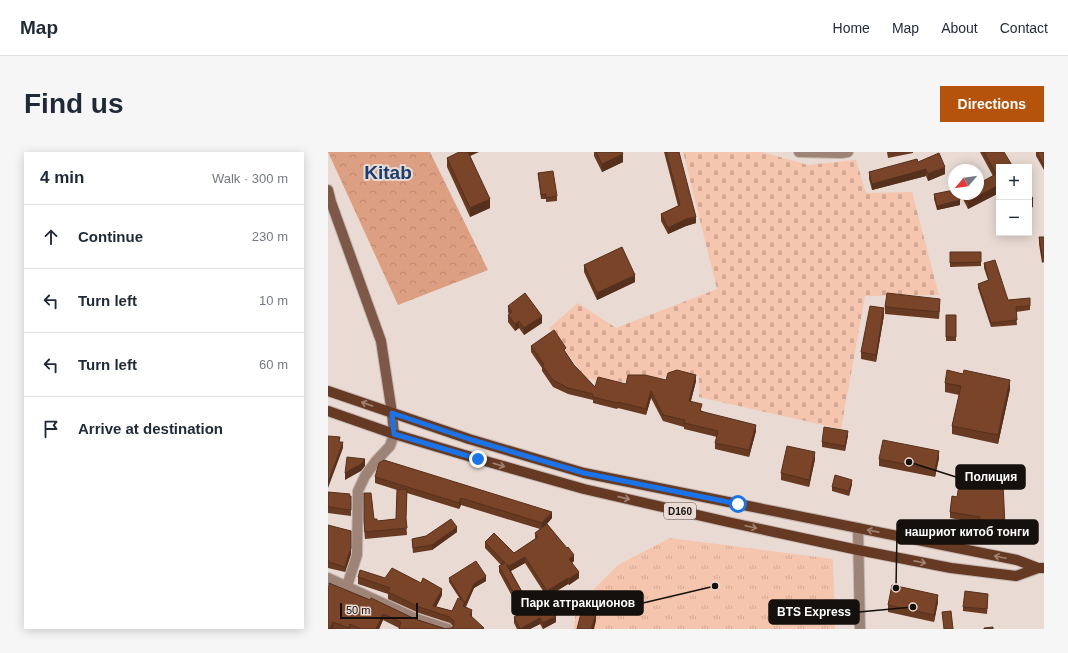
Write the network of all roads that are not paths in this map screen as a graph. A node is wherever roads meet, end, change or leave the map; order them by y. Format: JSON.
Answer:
{"nodes":[{"id":1,"x":799,"y":152,"type":"edge"},
{"id":2,"x":848,"y":152,"type":"edge"},
{"id":3,"x":328,"y":190,"type":"edge"},
{"id":4,"x":328,"y":391,"type":"edge"},
{"id":5,"x":328,"y":412,"type":"edge"},
{"id":6,"x":392,"y":413,"type":"junction"},
{"id":7,"x":394,"y":434,"type":"junction"},
{"id":8,"x":858,"y":528,"type":"junction"},
{"id":9,"x":858,"y":550,"type":"junction"},
{"id":10,"x":1041,"y":568,"type":"edge"},
{"id":11,"x":328,"y":578,"type":"edge"},
{"id":12,"x":347,"y":586,"type":"junction"},
{"id":13,"x":448,"y":629,"type":"edge"},
{"id":14,"x":860,"y":629,"type":"edge"}],
"edges":[{"from":1,"to":2,"type":"street"},
{"from":3,"to":6,"type":"main road"},
{"from":6,"to":4,"type":"main road","number":"D160","one_way":true},
{"from":5,"to":7,"type":"main road","number":"D160"},
{"from":6,"to":7,"type":"main road"},
{"from":6,"to":8,"type":"main road","number":"D160"},
{"from":7,"to":9,"type":"main road","number":"D160","one_way":true},
{"from":7,"to":12,"type":"street"},
{"from":8,"to":9,"type":"street"},
{"from":10,"to":8,"type":"main road","number":"D160","one_way":true},
{"from":9,"to":10,"type":"main road","number":"D160","one_way":true},
{"from":9,"to":14,"type":"street"},
{"from":11,"to":12,"type":"street"},
{"from":12,"to":13,"type":"street"}]}
